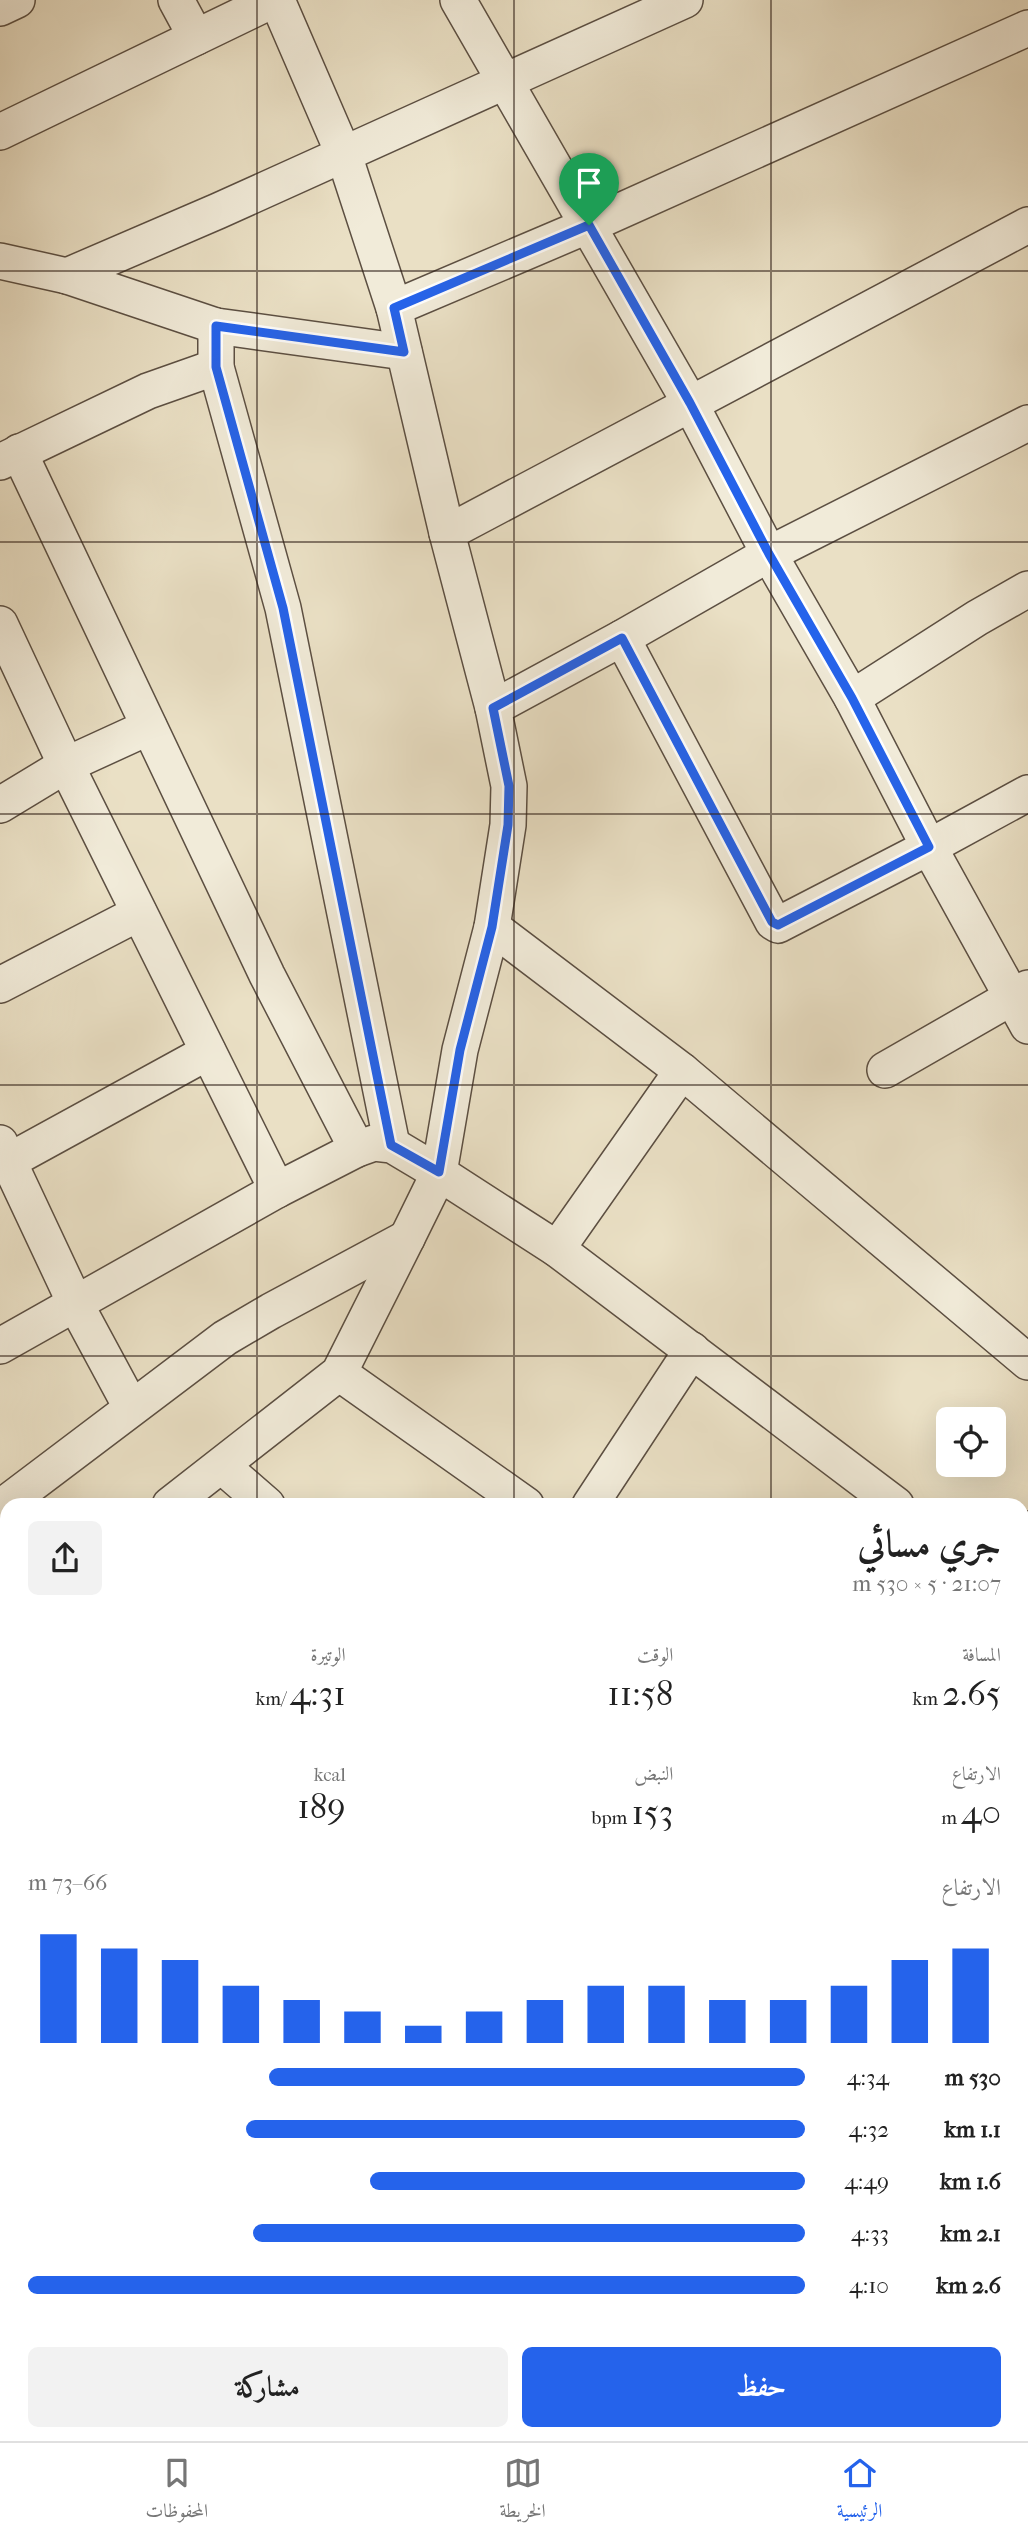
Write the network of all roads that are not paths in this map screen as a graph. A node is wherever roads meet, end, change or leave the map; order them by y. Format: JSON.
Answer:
{"nodes":[{"id":1,"x":17,"y":0,"type":"edge"},
{"id":2,"x":176,"y":0,"type":"edge"},
{"id":3,"x":275,"y":0,"type":"edge"},
{"id":4,"x":458,"y":0,"type":"edge"},
{"id":5,"x":685,"y":0,"type":"edge"},
{"id":6,"x":0,"y":8,"type":"edge"},
{"id":7,"x":1028,"y":28,"type":"edge"},
{"id":8,"x":196,"y":37,"type":"junction"},
{"id":9,"x":505,"y":80,"type":"junction"},
{"id":10,"x":0,"y":132,"type":"edge"},
{"id":11,"x":344,"y":155,"type":"junction"},
{"id":12,"x":589,"y":225,"type":"junction"},
{"id":13,"x":1028,"y":225,"type":"edge"},
{"id":14,"x":0,"y":261,"type":"edge"},
{"id":15,"x":67,"y":276,"type":"junction"},
{"id":16,"x":394,"y":308,"type":"junction"},
{"id":17,"x":216,"y":326,"type":"junction"},
{"id":18,"x":404,"y":352,"type":"junction"},
{"id":19,"x":216,"y":367,"type":"junction"},
{"id":20,"x":690,"y":403,"type":"junction"},
{"id":21,"x":1028,"y":423,"type":"edge"},
{"id":22,"x":10,"y":457,"type":"edge"},
{"id":23,"x":447,"y":533,"type":"junction"},
{"id":24,"x":769,"y":554,"type":"junction"},
{"id":25,"x":1028,"y":589,"type":"edge"},
{"id":26,"x":0,"y":626,"type":"edge"},
{"id":27,"x":622,"y":638,"type":"junction"},
{"id":28,"x":852,"y":698,"type":"junction"},
{"id":29,"x":493,"y":708,"type":"junction"},
{"id":30,"x":149,"y":727,"type":"junction"},
{"id":31,"x":66,"y":765,"type":"junction"},
{"id":32,"x":1028,"y":793,"type":"edge"},
{"id":33,"x":0,"y":805,"type":"edge"},
{"id":34,"x":929,"y":847,"type":"junction"},
{"id":35,"x":139,"y":913,"type":"junction"},
{"id":36,"x":492,"y":927,"type":"junction"},
{"id":37,"x":0,"y":985,"type":"edge"},
{"id":38,"x":1023,"y":1003,"type":"edge"},
{"id":39,"x":208,"y":1052,"type":"junction"},
{"id":40,"x":885,"y":1070,"type":"dead end"},
{"id":41,"x":682,"y":1071,"type":"junction"},
{"id":42,"x":391,"y":1145,"type":"junction"},
{"id":43,"x":357,"y":1149,"type":"junction"},
{"id":44,"x":3,"y":1157,"type":"edge"},
{"id":45,"x":439,"y":1172,"type":"junction"},
{"id":46,"x":276,"y":1190,"type":"junction"},
{"id":47,"x":407,"y":1238,"type":"junction"},
{"id":48,"x":557,"y":1249,"type":"junction"},
{"id":49,"x":76,"y":1305,"type":"junction"},
{"id":50,"x":0,"y":1346,"type":"edge"},
{"id":51,"x":692,"y":1350,"type":"junction"},
{"id":52,"x":1028,"y":1362,"type":"edge"},
{"id":53,"x":339,"y":1373,"type":"junction"},
{"id":54,"x":131,"y":1407,"type":"junction"},
{"id":55,"x":222,"y":1466,"type":"junction"},
{"id":56,"x":13,"y":1498,"type":"edge"},
{"id":57,"x":179,"y":1498,"type":"edge"},
{"id":58,"x":259,"y":1498,"type":"edge"},
{"id":59,"x":516,"y":1498,"type":"edge"},
{"id":60,"x":595,"y":1498,"type":"edge"},
{"id":61,"x":887,"y":1498,"type":"edge"}],
"edges":[{"from":1,"to":6,"type":"street"},
{"from":2,"to":8,"type":"street"},
{"from":3,"to":8,"type":"street"},
{"from":3,"to":11,"type":"street"},
{"from":4,"to":9,"type":"street"},
{"from":5,"to":9,"type":"street"},
{"from":7,"to":12,"type":"street"},
{"from":8,"to":10,"type":"street"},
{"from":9,"to":11,"type":"street"},
{"from":9,"to":12,"type":"street"},
{"from":11,"to":15,"type":"street"},
{"from":11,"to":16,"type":"street"},
{"from":12,"to":16,"type":"street"},
{"from":12,"to":20,"type":"street"},
{"from":13,"to":20,"type":"street"},
{"from":14,"to":15,"type":"street"},
{"from":15,"to":17,"type":"street"},
{"from":16,"to":18,"type":"street"},
{"from":17,"to":18,"type":"street"},
{"from":17,"to":19,"type":"street"},
{"from":18,"to":23,"type":"street"},
{"from":19,"to":22,"type":"street"},
{"from":19,"to":42,"type":"street"},
{"from":20,"to":23,"type":"street"},
{"from":20,"to":24,"type":"street"},
{"from":21,"to":24,"type":"street"},
{"from":22,"to":30,"type":"street"},
{"from":23,"to":29,"type":"street"},
{"from":24,"to":27,"type":"street"},
{"from":24,"to":28,"type":"street"},
{"from":25,"to":28,"type":"street"},
{"from":26,"to":31,"type":"street"},
{"from":27,"to":29,"type":"street"},
{"from":27,"to":34,"type":"street"},
{"from":28,"to":34,"type":"street"},
{"from":29,"to":36,"type":"street"},
{"from":30,"to":31,"type":"street"},
{"from":30,"to":43,"type":"street"},
{"from":31,"to":33,"type":"street"},
{"from":31,"to":35,"type":"street"},
{"from":32,"to":34,"type":"street"},
{"from":34,"to":38,"type":"street"},
{"from":35,"to":37,"type":"street"},
{"from":35,"to":39,"type":"street"},
{"from":36,"to":41,"type":"street"},
{"from":36,"to":45,"type":"street"},
{"from":38,"to":40,"type":"street"},
{"from":39,"to":44,"type":"street"},
{"from":39,"to":46,"type":"street"},
{"from":41,"to":48,"type":"street"},
{"from":41,"to":52,"type":"street"},
{"from":42,"to":43,"type":"street"},
{"from":42,"to":45,"type":"street"},
{"from":43,"to":46,"type":"street"},
{"from":44,"to":49,"type":"street"},
{"from":45,"to":47,"type":"street"},
{"from":45,"to":48,"type":"street"},
{"from":46,"to":49,"type":"street"},
{"from":47,"to":53,"type":"street"},
{"from":47,"to":54,"type":"street"},
{"from":48,"to":51,"type":"street"},
{"from":49,"to":50,"type":"street"},
{"from":49,"to":54,"type":"street"},
{"from":51,"to":60,"type":"street"},
{"from":51,"to":61,"type":"street"},
{"from":53,"to":55,"type":"street"},
{"from":53,"to":59,"type":"street"},
{"from":54,"to":56,"type":"street"},
{"from":55,"to":57,"type":"street"},
{"from":55,"to":58,"type":"street"}]}
